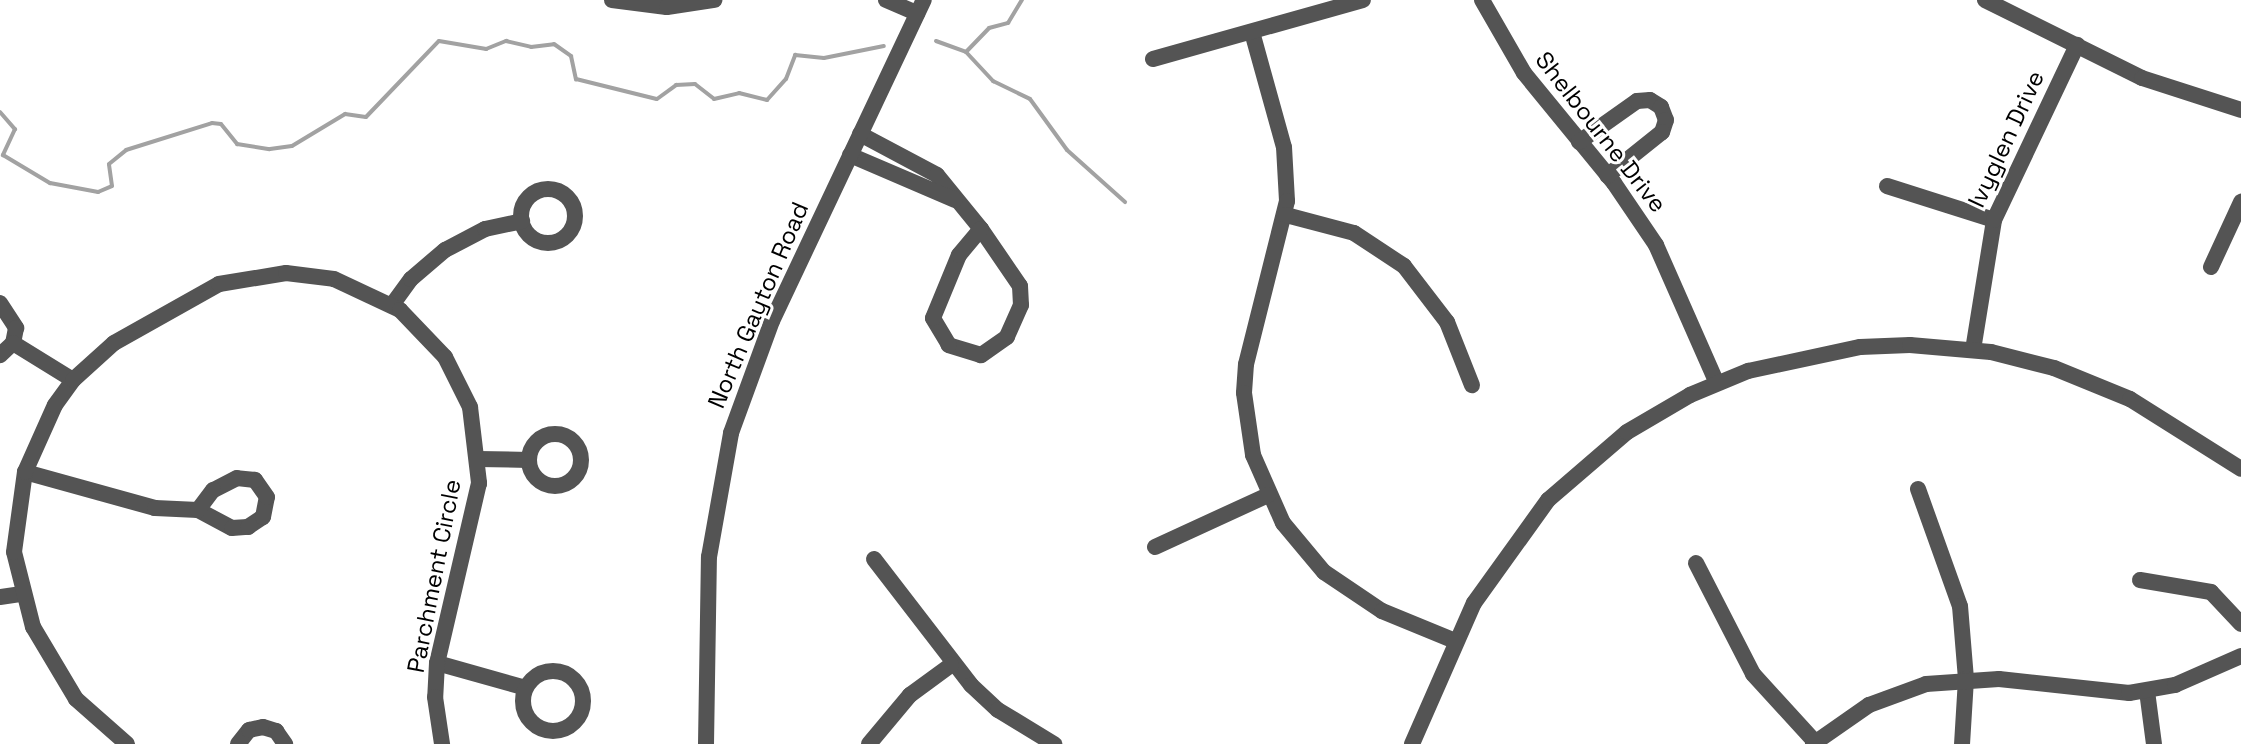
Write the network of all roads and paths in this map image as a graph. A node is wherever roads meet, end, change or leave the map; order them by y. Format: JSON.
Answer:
{"nodes":[{"id":1,"x":612,"y":0,"type":"edge"},
{"id":2,"x":714,"y":0,"type":"edge"},
{"id":3,"x":886,"y":0,"type":"edge"},
{"id":4,"x":1363,"y":0,"type":"edge"},
{"id":5,"x":1482,"y":0,"type":"edge"},
{"id":6,"x":1985,"y":0,"type":"edge"},
{"id":7,"x":921,"y":7,"type":"edge"},
{"id":8,"x":1252,"y":32,"type":"junction"},
{"id":9,"x":2077,"y":45,"type":"junction"},
{"id":10,"x":1153,"y":59,"type":"dead end"},
{"id":11,"x":2241,"y":110,"type":"edge"},
{"id":12,"x":860,"y":134,"type":"junction"},
{"id":13,"x":1579,"y":142,"type":"junction"},
{"id":14,"x":850,"y":155,"type":"junction"},
{"id":15,"x":1607,"y":176,"type":"junction"},
{"id":16,"x":1887,"y":186,"type":"dead end"},
{"id":17,"x":956,"y":201,"type":"junction"},
{"id":18,"x":2241,"y":202,"type":"edge"},
{"id":19,"x":1286,"y":215,"type":"junction"},
{"id":20,"x":1994,"y":220,"type":"junction"},
{"id":21,"x":522,"y":221,"type":"dead end"},
{"id":22,"x":981,"y":229,"type":"junction"},
{"id":23,"x":2211,"y":267,"type":"dead end"},
{"id":24,"x":0,"y":303,"type":"edge"},
{"id":25,"x":392,"y":305,"type":"junction"},
{"id":26,"x":13,"y":343,"type":"junction"},
{"id":27,"x":1973,"y":350,"type":"junction"},
{"id":28,"x":0,"y":355,"type":"edge"},
{"id":29,"x":73,"y":380,"type":"junction"},
{"id":30,"x":1717,"y":383,"type":"junction"},
{"id":31,"x":1472,"y":385,"type":"dead end"},
{"id":32,"x":478,"y":459,"type":"junction"},
{"id":33,"x":529,"y":460,"type":"dead end"},
{"id":34,"x":2241,"y":469,"type":"edge"},
{"id":35,"x":25,"y":472,"type":"junction"},
{"id":36,"x":1918,"y":489,"type":"dead end"},
{"id":37,"x":1268,"y":495,"type":"junction"},
{"id":38,"x":198,"y":510,"type":"dead end"},
{"id":39,"x":1155,"y":547,"type":"dead end"},
{"id":40,"x":7,"y":553,"type":"edge"},
{"id":41,"x":874,"y":559,"type":"dead end"},
{"id":42,"x":1696,"y":563,"type":"dead end"},
{"id":43,"x":2140,"y":580,"type":"dead end"},
{"id":44,"x":22,"y":594,"type":"junction"},
{"id":45,"x":0,"y":597,"type":"edge"},
{"id":46,"x":2241,"y":624,"type":"edge"},
{"id":47,"x":1455,"y":641,"type":"junction"},
{"id":48,"x":2241,"y":656,"type":"edge"},
{"id":49,"x":437,"y":663,"type":"junction"},
{"id":50,"x":951,"y":665,"type":"junction"},
{"id":51,"x":1966,"y":679,"type":"junction"},
{"id":52,"x":526,"y":688,"type":"dead end"},
{"id":53,"x":2147,"y":691,"type":"junction"},
{"id":54,"x":1814,"y":743,"type":"edge"},
{"id":55,"x":127,"y":744,"type":"edge"},
{"id":56,"x":238,"y":744,"type":"edge"},
{"id":57,"x":285,"y":744,"type":"edge"},
{"id":58,"x":442,"y":744,"type":"edge"},
{"id":59,"x":706,"y":744,"type":"edge"},
{"id":60,"x":869,"y":744,"type":"edge"},
{"id":61,"x":1054,"y":744,"type":"edge"},
{"id":62,"x":1412,"y":744,"type":"edge"},
{"id":63,"x":1962,"y":744,"type":"edge"},
{"id":64,"x":2154,"y":744,"type":"edge"}],
"edges":[{"from":1,"to":2,"type":"street"},
{"from":3,"to":7,"type":"street"},
{"from":4,"to":8,"type":"street"},
{"from":5,"to":13,"type":"street","name":"Shelbourne Drive"},
{"from":6,"to":9,"type":"street"},
{"from":7,"to":12,"type":"street","name":"North Gayton Road"},
{"from":8,"to":10,"type":"street"},
{"from":8,"to":19,"type":"street"},
{"from":9,"to":11,"type":"street"},
{"from":9,"to":20,"type":"street","name":"Ivyglen Drive"},
{"from":12,"to":14,"type":"street","name":"North Gayton Road"},
{"from":12,"to":17,"type":"street"},
{"from":13,"to":15,"type":"street","name":"Shelbourne Drive"},
{"from":13,"to":15,"type":"street"},
{"from":14,"to":17,"type":"street"},
{"from":14,"to":59,"type":"street","name":"North Gayton Road"},
{"from":15,"to":30,"type":"street","name":"Shelbourne Drive"},
{"from":16,"to":20,"type":"street"},
{"from":17,"to":22,"type":"street"},
{"from":18,"to":23,"type":"street"},
{"from":19,"to":31,"type":"street"},
{"from":19,"to":37,"type":"street"},
{"from":20,"to":27,"type":"street","name":"Ivyglen Drive"},
{"from":21,"to":25,"type":"street"},
{"from":22,"to":22,"type":"street"},
{"from":24,"to":26,"type":"street"},
{"from":25,"to":29,"type":"street","name":"Parchment Circle"},
{"from":25,"to":32,"type":"street","name":"Parchment Circle"},
{"from":26,"to":28,"type":"street"},
{"from":26,"to":29,"type":"street"},
{"from":27,"to":30,"type":"street"},
{"from":27,"to":34,"type":"street"},
{"from":29,"to":35,"type":"street","name":"Parchment Circle"},
{"from":30,"to":47,"type":"street"},
{"from":32,"to":33,"type":"street"},
{"from":32,"to":49,"type":"street","name":"Parchment Circle"},
{"from":35,"to":38,"type":"street"},
{"from":35,"to":40,"type":"street","name":"Parchment Circle"},
{"from":36,"to":51,"type":"street"},
{"from":37,"to":39,"type":"street"},
{"from":37,"to":47,"type":"street"},
{"from":40,"to":44,"type":"street","name":"Parchment Circle"},
{"from":41,"to":50,"type":"street"},
{"from":42,"to":54,"type":"street"},
{"from":43,"to":46,"type":"street"},
{"from":44,"to":45,"type":"street"},
{"from":44,"to":55,"type":"street","name":"Parchment Circle"},
{"from":47,"to":62,"type":"street"},
{"from":48,"to":53,"type":"street"},
{"from":49,"to":52,"type":"street"},
{"from":49,"to":58,"type":"street","name":"Parchment Circle"},
{"from":50,"to":60,"type":"street"},
{"from":50,"to":61,"type":"street"},
{"from":51,"to":53,"type":"street"},
{"from":51,"to":54,"type":"street"},
{"from":51,"to":63,"type":"street"},
{"from":53,"to":64,"type":"street"},
{"from":56,"to":57,"type":"street"}]}
